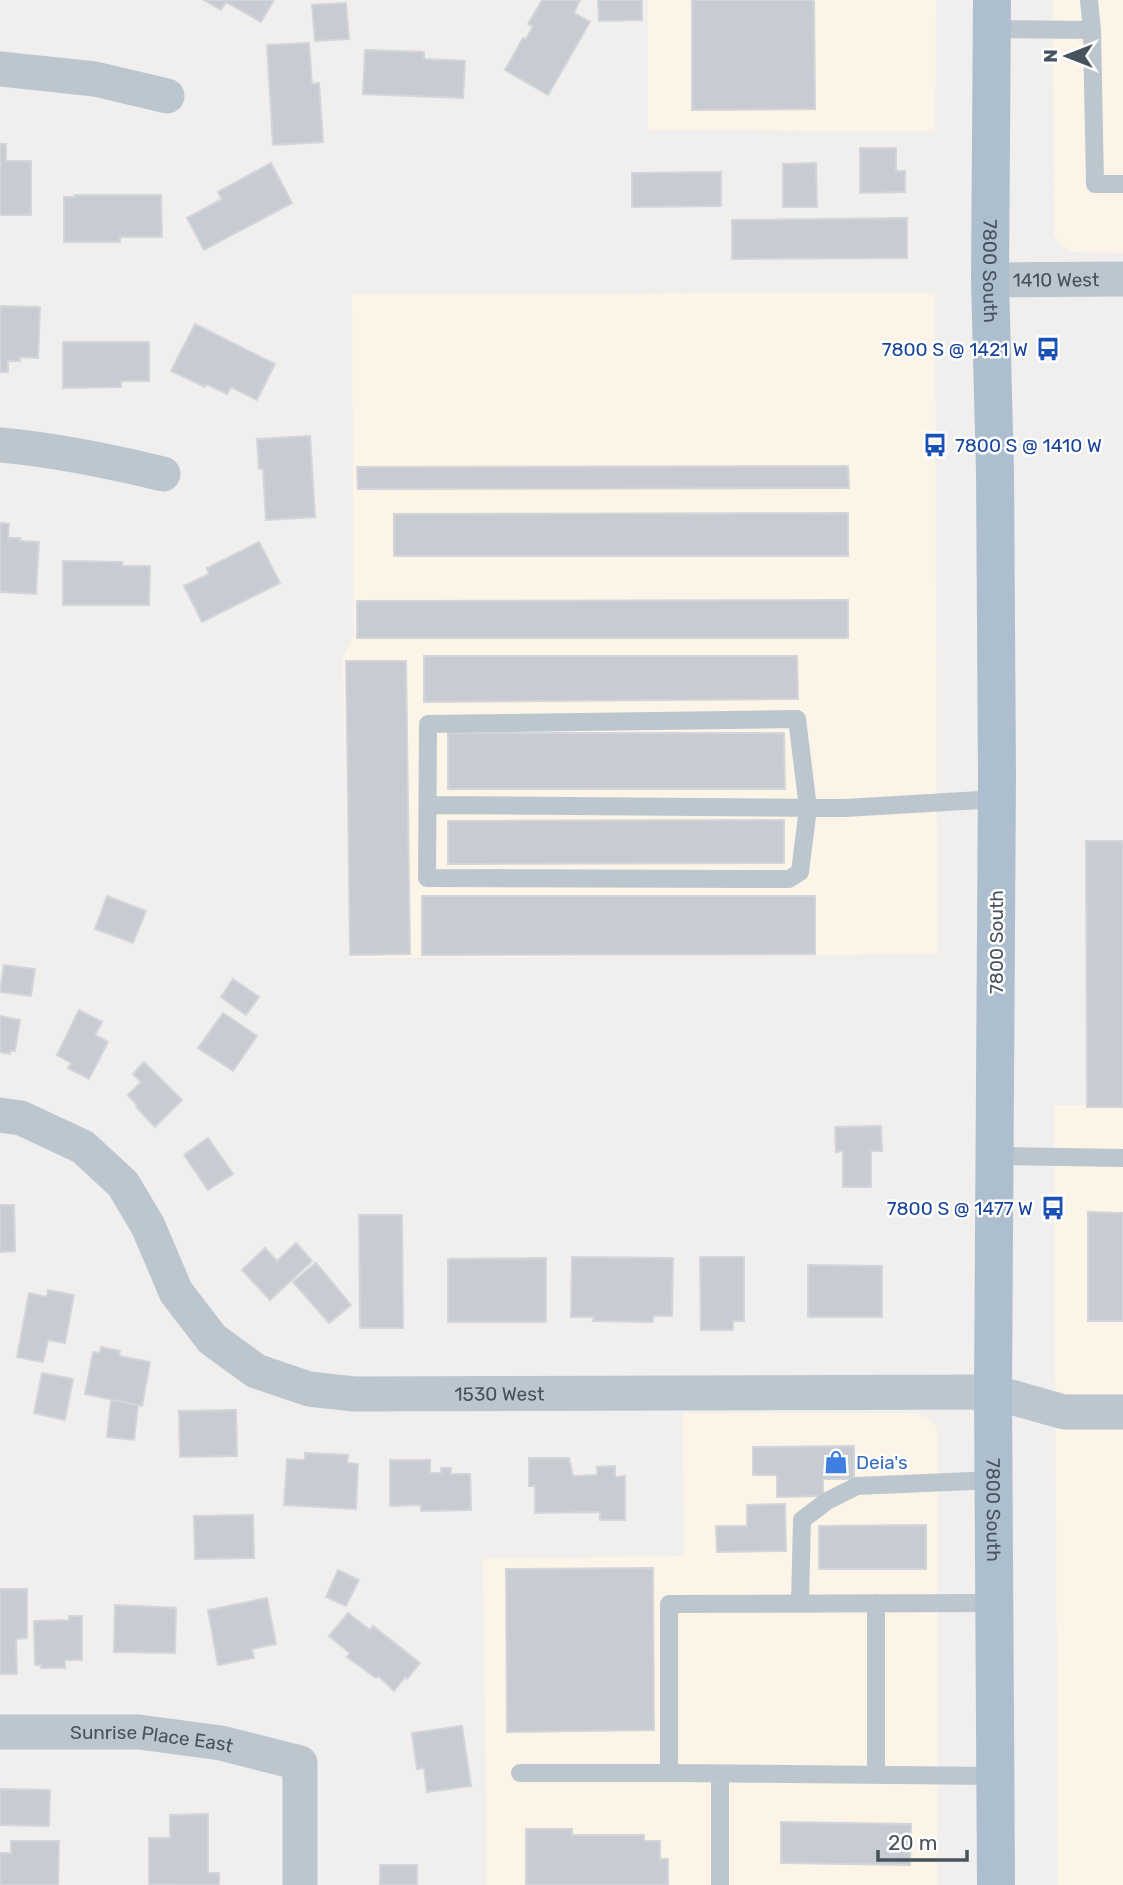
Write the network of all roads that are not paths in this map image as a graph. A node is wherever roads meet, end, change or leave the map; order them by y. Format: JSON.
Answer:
{"nodes":[{"id":1,"x":1089,"y":0,"type":"edge"},
{"id":2,"x":992,"y":14,"type":"edge"},
{"id":3,"x":1092,"y":30,"type":"junction"},
{"id":4,"x":0,"y":69,"type":"edge"},
{"id":5,"x":167,"y":96,"type":"dead end"},
{"id":6,"x":1123,"y":184,"type":"edge"},
{"id":7,"x":1123,"y":279,"type":"edge"},
{"id":8,"x":990,"y":280,"type":"junction"},
{"id":9,"x":0,"y":445,"type":"edge"},
{"id":10,"x":163,"y":474,"type":"dead end"},
{"id":11,"x":997,"y":799,"type":"junction"},
{"id":12,"x":428,"y":805,"type":"junction"},
{"id":13,"x":808,"y":808,"type":"junction"},
{"id":14,"x":0,"y":1115,"type":"edge"},
{"id":15,"x":995,"y":1156,"type":"junction"},
{"id":16,"x":1123,"y":1158,"type":"edge"},
{"id":17,"x":993,"y":1392,"type":"junction"},
{"id":18,"x":1123,"y":1412,"type":"edge"},
{"id":19,"x":994,"y":1480,"type":"junction"},
{"id":20,"x":876,"y":1603,"type":"junction"},
{"id":21,"x":995,"y":1603,"type":"junction"},
{"id":22,"x":800,"y":1604,"type":"junction"},
{"id":23,"x":0,"y":1732,"type":"edge"},
{"id":24,"x":520,"y":1773,"type":"dead end"},
{"id":25,"x":669,"y":1773,"type":"junction"},
{"id":26,"x":720,"y":1774,"type":"junction"},
{"id":27,"x":876,"y":1775,"type":"junction"},
{"id":28,"x":996,"y":1776,"type":"junction"},
{"id":29,"x":300,"y":1885,"type":"edge"},
{"id":30,"x":720,"y":1885,"type":"edge"},
{"id":31,"x":996,"y":1885,"type":"edge"}],
"edges":[{"from":1,"to":3,"type":"lane"},
{"from":2,"to":3,"type":"lane"},
{"from":2,"to":8,"type":"main road","name":"7800 South"},
{"from":3,"to":6,"type":"lane"},
{"from":4,"to":5,"type":"street"},
{"from":7,"to":8,"type":"street","name":"1410 West"},
{"from":8,"to":11,"type":"main road","name":"7800 South"},
{"from":9,"to":10,"type":"street"},
{"from":11,"to":13,"type":"lane"},
{"from":11,"to":15,"type":"main road","name":"7800 South"},
{"from":12,"to":13,"type":"lane"},
{"from":12,"to":13,"type":"lane"},
{"from":12,"to":13,"type":"lane"},
{"from":14,"to":17,"type":"street","name":"1530 West"},
{"from":15,"to":16,"type":"lane"},
{"from":15,"to":17,"type":"main road","name":"7800 South"},
{"from":17,"to":18,"type":"street","name":"1530 West"},
{"from":17,"to":19,"type":"main road","name":"7800 South"},
{"from":19,"to":21,"type":"main road","name":"7800 South"},
{"from":19,"to":22,"type":"lane"},
{"from":20,"to":21,"type":"lane"},
{"from":20,"to":22,"type":"lane"},
{"from":20,"to":27,"type":"lane"},
{"from":21,"to":28,"type":"main road","name":"7800 South"},
{"from":22,"to":25,"type":"lane"},
{"from":23,"to":29,"type":"street","name":"Sunrise Place East"},
{"from":24,"to":25,"type":"lane"},
{"from":25,"to":26,"type":"lane"},
{"from":26,"to":27,"type":"lane"},
{"from":26,"to":30,"type":"lane"},
{"from":27,"to":28,"type":"lane"},
{"from":28,"to":31,"type":"main road","name":"7800 South"}]}
